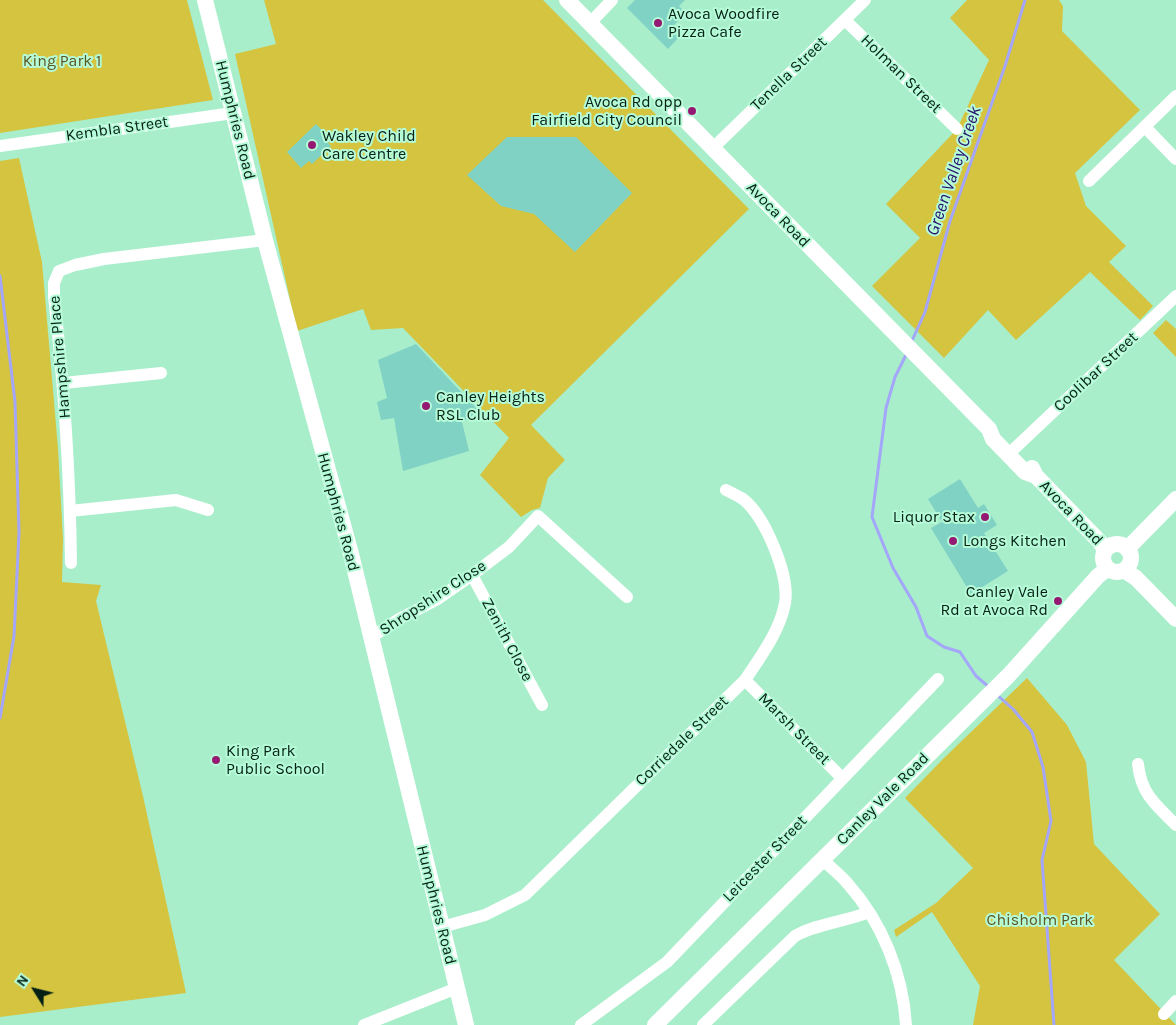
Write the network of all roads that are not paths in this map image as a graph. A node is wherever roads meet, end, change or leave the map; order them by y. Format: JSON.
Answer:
{"nodes":[{"id":1,"x":205,"y":0,"type":"edge"},
{"id":2,"x":567,"y":0,"type":"edge"},
{"id":3,"x":612,"y":0,"type":"edge"},
{"id":4,"x":865,"y":0,"type":"edge"},
{"id":5,"x":845,"y":20,"type":"junction"},
{"id":6,"x":590,"y":23,"type":"junction"},
{"id":7,"x":1176,"y":96,"type":"edge"},
{"id":8,"x":233,"y":113,"type":"junction"},
{"id":9,"x":1144,"y":127,"type":"junction"},
{"id":10,"x":957,"y":129,"type":"dead end"},
{"id":11,"x":0,"y":146,"type":"edge"},
{"id":12,"x":713,"y":148,"type":"junction"},
{"id":13,"x":1176,"y":159,"type":"edge"},
{"id":14,"x":1089,"y":181,"type":"dead end"},
{"id":15,"x":265,"y":240,"type":"junction"},
{"id":16,"x":1176,"y":296,"type":"edge"},
{"id":17,"x":161,"y":373,"type":"dead end"},
{"id":18,"x":64,"y":383,"type":"junction"},
{"id":19,"x":989,"y":430,"type":"junction"},
{"id":20,"x":1015,"y":448,"type":"junction"},
{"id":21,"x":1036,"y":476,"type":"junction"},
{"id":22,"x":726,"y":490,"type":"dead end"},
{"id":23,"x":1176,"y":499,"type":"edge"},
{"id":24,"x":208,"y":510,"type":"dead end"},
{"id":25,"x":70,"y":511,"type":"junction"},
{"id":26,"x":1127,"y":549,"type":"junction"},
{"id":27,"x":1105,"y":550,"type":"junction"},
{"id":28,"x":70,"y":563,"type":"dead end"},
{"id":29,"x":1107,"y":569,"type":"junction"},
{"id":30,"x":1124,"y":570,"type":"junction"},
{"id":31,"x":472,"y":575,"type":"junction"},
{"id":32,"x":627,"y":597,"type":"dead end"},
{"id":33,"x":1176,"y":619,"type":"edge"},
{"id":34,"x":370,"y":638,"type":"junction"},
{"id":35,"x":938,"y":679,"type":"dead end"},
{"id":36,"x":745,"y":680,"type":"junction"},
{"id":37,"x":542,"y":705,"type":"dead end"},
{"id":38,"x":1138,"y":764,"type":"dead end"},
{"id":39,"x":842,"y":778,"type":"junction"},
{"id":40,"x":1176,"y":825,"type":"edge"},
{"id":41,"x":823,"y":860,"type":"junction"},
{"id":42,"x":869,"y":912,"type":"junction"},
{"id":43,"x":442,"y":927,"type":"junction"},
{"id":44,"x":458,"y":988,"type":"junction"},
{"id":45,"x":1176,"y":1002,"type":"edge"},
{"id":46,"x":1164,"y":1014,"type":"dead end"},
{"id":47,"x":364,"y":1025,"type":"edge"},
{"id":48,"x":466,"y":1025,"type":"edge"},
{"id":49,"x":581,"y":1025,"type":"edge"},
{"id":50,"x":655,"y":1025,"type":"edge"},
{"id":51,"x":703,"y":1025,"type":"edge"},
{"id":52,"x":906,"y":1025,"type":"edge"}],
"edges":[{"from":1,"to":8,"type":"main road","name":"Humphries Road"},
{"from":2,"to":6,"type":"main road","name":"Avoca Road"},
{"from":3,"to":6,"type":"street"},
{"from":4,"to":5,"type":"street","name":"Tenella Street"},
{"from":5,"to":10,"type":"street","name":"Holman Street"},
{"from":5,"to":12,"type":"street","name":"Tenella Street"},
{"from":6,"to":12,"type":"main road","name":"Avoca Road"},
{"from":7,"to":9,"type":"street"},
{"from":8,"to":11,"type":"street","name":"Kembla Street"},
{"from":8,"to":15,"type":"main road","name":"Humphries Road"},
{"from":9,"to":13,"type":"street"},
{"from":9,"to":14,"type":"street"},
{"from":12,"to":19,"type":"main road","name":"Avoca Road"},
{"from":15,"to":18,"type":"street","name":"Hampshire Place"},
{"from":15,"to":34,"type":"main road","name":"Humphries Road"},
{"from":16,"to":20,"type":"street","name":"Coolibar Street"},
{"from":17,"to":18,"type":"street"},
{"from":18,"to":25,"type":"street","name":"Hampshire Place"},
{"from":19,"to":20,"type":"main road","name":"Avoca Road"},
{"from":19,"to":21,"type":"main road","name":"Avoca Road"},
{"from":20,"to":21,"type":"main road","name":"Avoca Road"},
{"from":21,"to":27,"type":"main road","name":"Avoca Road"},
{"from":22,"to":36,"type":"street","name":"Corriedale Street"},
{"from":23,"to":26,"type":"main road"},
{"from":24,"to":25,"type":"street"},
{"from":25,"to":28,"type":"street","name":"Hampshire Place"},
{"from":26,"to":27,"type":"main road"},
{"from":26,"to":30,"type":"main road"},
{"from":27,"to":29,"type":"main road"},
{"from":29,"to":30,"type":"main road"},
{"from":29,"to":41,"type":"main road","name":"Canley Vale Road"},
{"from":30,"to":33,"type":"main road"},
{"from":31,"to":32,"type":"street","name":"Shropshire Close"},
{"from":31,"to":34,"type":"street","name":"Shropshire Close"},
{"from":31,"to":37,"type":"street","name":"Zenith Close"},
{"from":34,"to":43,"type":"main road","name":"Humphries Road"},
{"from":35,"to":39,"type":"street","name":"Leicester Street"},
{"from":36,"to":39,"type":"street","name":"Marsh Street"},
{"from":36,"to":43,"type":"street","name":"Corriedale Street"},
{"from":38,"to":40,"type":"street"},
{"from":39,"to":49,"type":"street","name":"Leicester Street"},
{"from":41,"to":42,"type":"street"},
{"from":41,"to":50,"type":"main road","name":"Canley Vale Road"},
{"from":42,"to":51,"type":"street"},
{"from":42,"to":52,"type":"street"},
{"from":43,"to":44,"type":"main road","name":"Humphries Road"},
{"from":44,"to":47,"type":"street"},
{"from":44,"to":48,"type":"main road","name":"Humphries Road"},
{"from":45,"to":46,"type":"street"}]}
